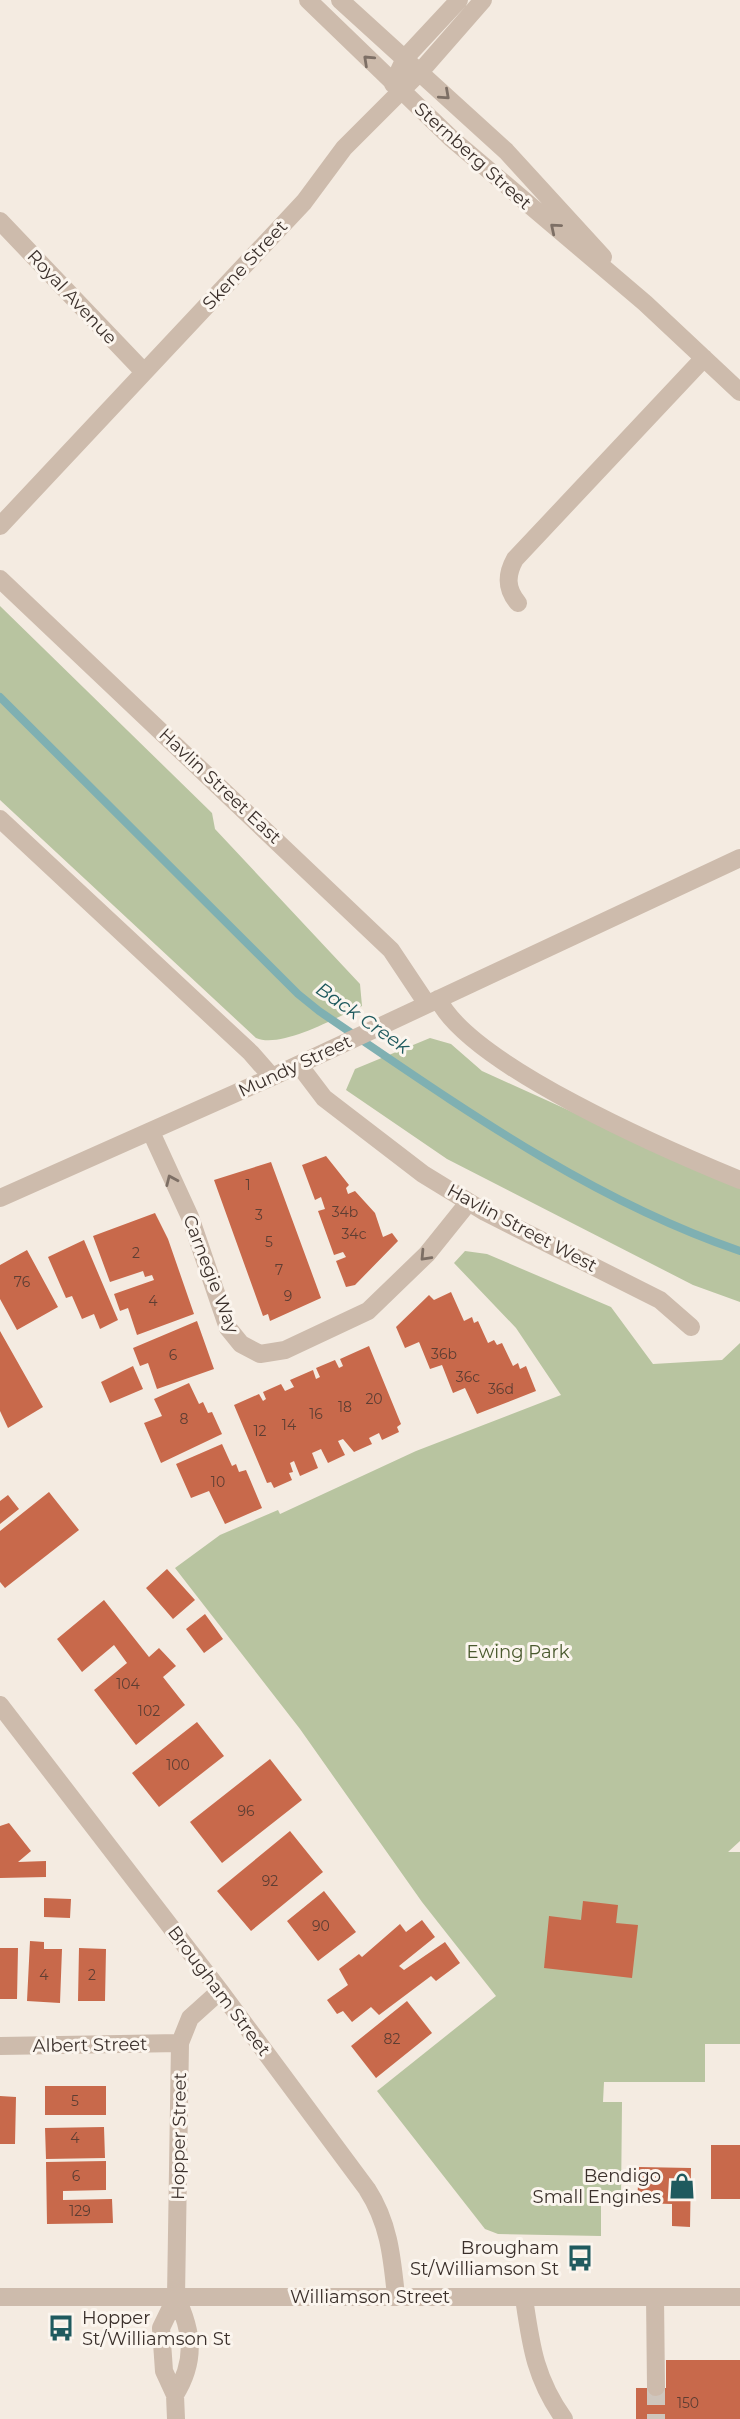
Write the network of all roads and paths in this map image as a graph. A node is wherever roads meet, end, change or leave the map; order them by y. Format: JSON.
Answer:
{"nodes":[{"id":1,"x":308,"y":0,"type":"edge"},
{"id":2,"x":340,"y":0,"type":"edge"},
{"id":3,"x":459,"y":0,"type":"edge"},
{"id":4,"x":483,"y":0,"type":"edge"},
{"id":5,"x":405,"y":58,"type":"junction"},
{"id":6,"x":420,"y":72,"type":"junction"},
{"id":7,"x":397,"y":87,"type":"junction"},
{"id":8,"x":0,"y":221,"type":"edge"},
{"id":9,"x":645,"y":303,"type":"junction"},
{"id":10,"x":704,"y":358,"type":"junction"},
{"id":11,"x":144,"y":372,"type":"junction"},
{"id":12,"x":740,"y":392,"type":"edge"},
{"id":13,"x":0,"y":526,"type":"edge"},
{"id":14,"x":0,"y":579,"type":"edge"},
{"id":15,"x":519,"y":603,"type":"dead end"},
{"id":16,"x":0,"y":819,"type":"edge"},
{"id":17,"x":740,"y":858,"type":"edge"},
{"id":18,"x":433,"y":1002,"type":"junction"},
{"id":19,"x":299,"y":1065,"type":"junction"},
{"id":20,"x":272,"y":1077,"type":"junction"},
{"id":21,"x":151,"y":1132,"type":"junction"},
{"id":22,"x":740,"y":1180,"type":"edge"},
{"id":23,"x":0,"y":1198,"type":"edge"},
{"id":24,"x":468,"y":1203,"type":"junction"},
{"id":25,"x":691,"y":1327,"type":"dead end"},
{"id":26,"x":0,"y":1705,"type":"edge"},
{"id":27,"x":220,"y":1991,"type":"junction"},
{"id":28,"x":180,"y":2043,"type":"junction"},
{"id":29,"x":0,"y":2046,"type":"edge"},
{"id":30,"x":396,"y":2296,"type":"junction"},
{"id":31,"x":0,"y":2297,"type":"edge"},
{"id":32,"x":176,"y":2297,"type":"junction"},
{"id":33,"x":655,"y":2297,"type":"junction"},
{"id":34,"x":740,"y":2297,"type":"edge"},
{"id":35,"x":524,"y":2298,"type":"junction"},
{"id":36,"x":656,"y":2387,"type":"tunnel mouth"},
{"id":37,"x":175,"y":2395,"type":"junction"},
{"id":38,"x":176,"y":2419,"type":"edge"},
{"id":39,"x":564,"y":2419,"type":"edge"}],
"edges":[{"from":7,"to":1,"type":"street","name":"Sternberg Street","one_way":true},
{"from":2,"to":5,"type":"street","name":"Sternberg Street"},
{"from":3,"to":5,"type":"street","name":"Skene Street"},
{"from":4,"to":6,"type":"street","name":"Skene Street"},
{"from":5,"to":6,"type":"street","name":"Sternberg Street"},
{"from":5,"to":7,"type":"street","name":"Skene Street"},
{"from":6,"to":7,"type":"street","name":"Skene Street"},
{"from":6,"to":9,"type":"street","name":"Sternberg Street","one_way":true},
{"from":9,"to":7,"type":"street","name":"Sternberg Street","one_way":true},
{"from":7,"to":11,"type":"street","name":"Skene Street"},
{"from":8,"to":11,"type":"street","name":"Royal Avenue"},
{"from":9,"to":10,"type":"street","name":"Sternberg Street"},
{"from":10,"to":12,"type":"street","name":"Sternberg Street"},
{"from":10,"to":15,"type":"street"},
{"from":11,"to":13,"type":"street","name":"Skene Street"},
{"from":14,"to":18,"type":"street","name":"Havlin Street East"},
{"from":16,"to":20,"type":"street"},
{"from":17,"to":18,"type":"street","name":"Mundy Street"},
{"from":18,"to":19,"type":"street","name":"Mundy Street"},
{"from":18,"to":22,"type":"street","name":"Havlin Street East"},
{"from":19,"to":20,"type":"street","name":"Mundy Street"},
{"from":19,"to":24,"type":"street","name":"Havlin Street West"},
{"from":20,"to":21,"type":"street","name":"Mundy Street"},
{"from":21,"to":23,"type":"street","name":"Mundy Street"},
{"from":24,"to":21,"type":"street","name":"Carnegie Way","one_way":true},
{"from":24,"to":25,"type":"street","name":"Havlin Street West"},
{"from":26,"to":27,"type":"street","name":"Brougham Street"},
{"from":27,"to":28,"type":"street","name":"Hopper Street"},
{"from":27,"to":30,"type":"street","name":"Brougham Street"},
{"from":28,"to":29,"type":"street","name":"Albert Street"},
{"from":28,"to":32,"type":"street","name":"Hopper Street"},
{"from":30,"to":32,"type":"street","name":"Williamson Street"},
{"from":30,"to":35,"type":"street","name":"Williamson Street"},
{"from":31,"to":32,"type":"street","name":"Williamson Street"},
{"from":32,"to":37,"type":"street","name":"Hopper Street"},
{"from":32,"to":37,"type":"street","name":"Hopper Street"},
{"from":33,"to":34,"type":"street","name":"Williamson Street"},
{"from":33,"to":35,"type":"street","name":"Williamson Street"},
{"from":33,"to":36,"type":"street"},
{"from":35,"to":39,"type":"street"},
{"from":37,"to":38,"type":"street","name":"Hopper Street"}]}
